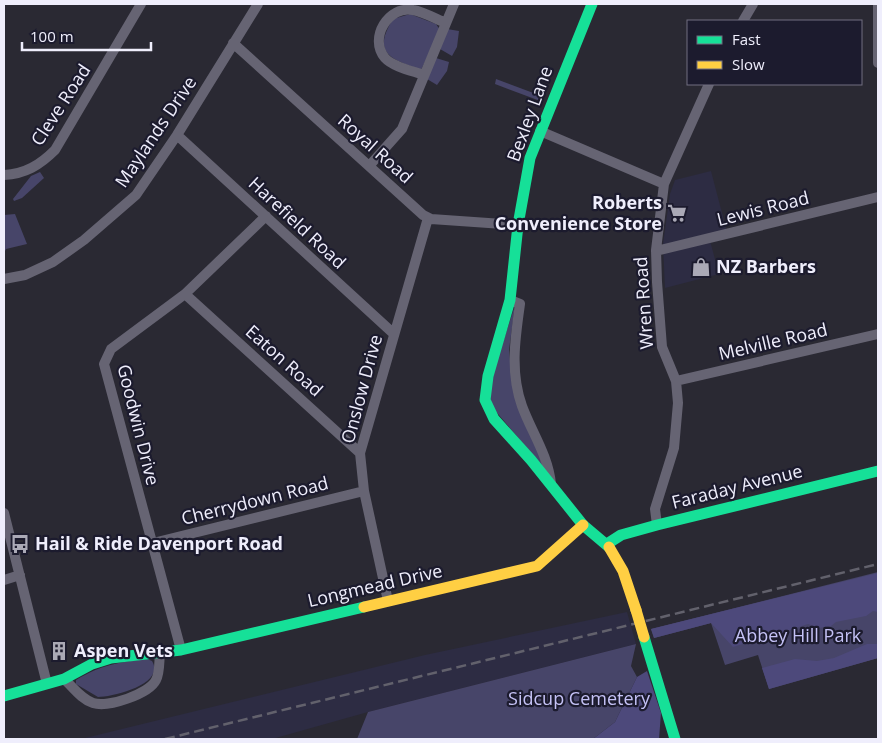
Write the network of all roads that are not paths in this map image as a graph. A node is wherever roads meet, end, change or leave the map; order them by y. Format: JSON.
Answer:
{"nodes":[{"id":1,"x":141,"y":4,"type":"edge"},
{"id":2,"x":258,"y":4,"type":"edge"},
{"id":3,"x":454,"y":4,"type":"edge"},
{"id":4,"x":592,"y":4,"type":"edge"},
{"id":5,"x":753,"y":4,"type":"edge"},
{"id":6,"x":878,"y":4,"type":"edge"},
{"id":7,"x":744,"y":20,"type":"edge"},
{"id":8,"x":446,"y":23,"type":"junction"},
{"id":9,"x":234,"y":43,"type":"junction"},
{"id":10,"x":878,"y":63,"type":"edge"},
{"id":11,"x":424,"y":75,"type":"junction"},
{"id":12,"x":709,"y":85,"type":"edge"},
{"id":13,"x":540,"y":131,"type":"junction"},
{"id":14,"x":177,"y":135,"type":"junction"},
{"id":15,"x":370,"y":166,"type":"junction"},
{"id":16,"x":4,"y":175,"type":"edge"},
{"id":17,"x":664,"y":184,"type":"junction"},
{"id":18,"x":878,"y":197,"type":"edge"},
{"id":19,"x":266,"y":216,"type":"junction"},
{"id":20,"x":428,"y":218,"type":"junction"},
{"id":21,"x":518,"y":224,"type":"junction"},
{"id":22,"x":656,"y":251,"type":"junction"},
{"id":23,"x":4,"y":279,"type":"edge"},
{"id":24,"x":185,"y":294,"type":"junction"},
{"id":25,"x":510,"y":300,"type":"junction"},
{"id":26,"x":394,"y":334,"type":"junction"},
{"id":27,"x":878,"y":334,"type":"edge"},
{"id":28,"x":676,"y":381,"type":"junction"},
{"id":29,"x":360,"y":453,"type":"junction"},
{"id":30,"x":878,"y":471,"type":"edge"},
{"id":31,"x":551,"y":484,"type":"junction"},
{"id":32,"x":364,"y":491,"type":"junction"},
{"id":33,"x":4,"y":513,"type":"edge"},
{"id":34,"x":583,"y":525,"type":"junction"},
{"id":35,"x":657,"y":525,"type":"junction"},
{"id":36,"x":153,"y":543,"type":"junction"},
{"id":37,"x":607,"y":544,"type":"junction"},
{"id":38,"x":20,"y":575,"type":"junction"},
{"id":39,"x":4,"y":580,"type":"edge"},
{"id":40,"x":388,"y":600,"type":"junction"},
{"id":41,"x":181,"y":650,"type":"junction"},
{"id":42,"x":160,"y":653,"type":"junction"},
{"id":43,"x":64,"y":678,"type":"junction"},
{"id":44,"x":47,"y":684,"type":"junction"},
{"id":45,"x":4,"y":696,"type":"edge"},
{"id":46,"x":675,"y":739,"type":"edge"}],
"edges":[{"from":1,"to":16,"type":"street","name":"Cleve Road"},
{"from":2,"to":9,"type":"street","name":"Maylands Drive"},
{"from":3,"to":8,"type":"street"},
{"from":4,"to":13,"type":"street","name":"Bexley Lane"},
{"from":5,"to":7,"type":"street"},
{"from":6,"to":10,"type":"street"},
{"from":8,"to":11,"type":"street"},
{"from":8,"to":11,"type":"street"},
{"from":9,"to":14,"type":"street","name":"Maylands Drive"},
{"from":9,"to":15,"type":"street","name":"Royal Road"},
{"from":11,"to":15,"type":"street"},
{"from":12,"to":17,"type":"street","name":"Wren Road"},
{"from":13,"to":17,"type":"street"},
{"from":13,"to":21,"type":"street","name":"Bexley Lane"},
{"from":14,"to":19,"type":"street","name":"Harefield Road"},
{"from":14,"to":23,"type":"street","name":"Maylands Drive"},
{"from":15,"to":20,"type":"street","name":"Royal Road"},
{"from":17,"to":22,"type":"street","name":"Wren Road"},
{"from":18,"to":22,"type":"street","name":"Lewis Road"},
{"from":19,"to":24,"type":"street","name":"Goodwin Drive"},
{"from":19,"to":26,"type":"street","name":"Harefield Road"},
{"from":20,"to":21,"type":"street"},
{"from":20,"to":26,"type":"street","name":"Onslow Drive"},
{"from":21,"to":25,"type":"street","name":"Bexley Lane"},
{"from":22,"to":28,"type":"street","name":"Wren Road"},
{"from":24,"to":29,"type":"street","name":"Eaton Road"},
{"from":24,"to":36,"type":"street","name":"Goodwin Drive"},
{"from":25,"to":31,"type":"street","name":"Bexley Lane"},
{"from":25,"to":31,"type":"street","name":"Bexley Lane"},
{"from":26,"to":29,"type":"street","name":"Onslow Drive"},
{"from":27,"to":28,"type":"street","name":"Melville Road"},
{"from":28,"to":35,"type":"street","name":"Wren Road"},
{"from":29,"to":32,"type":"street","name":"Onslow Drive"},
{"from":30,"to":35,"type":"street","name":"Faraday Avenue"},
{"from":31,"to":34,"type":"street","name":"Bexley Lane"},
{"from":32,"to":36,"type":"street","name":"Cherrydown Road"},
{"from":32,"to":40,"type":"street","name":"Onslow Drive"},
{"from":33,"to":38,"type":"street"},
{"from":34,"to":37,"type":"street","name":"Bexley Lane"},
{"from":34,"to":40,"type":"street","name":"Longmead Drive"},
{"from":35,"to":37,"type":"street","name":"Faraday Avenue"},
{"from":36,"to":41,"type":"street","name":"Goodwin Drive"},
{"from":37,"to":46,"type":"street","name":"Bexley Lane","bridge":true},
{"from":38,"to":39,"type":"street"},
{"from":38,"to":44,"type":"street"},
{"from":40,"to":41,"type":"street","name":"Longmead Drive"},
{"from":41,"to":42,"type":"street","name":"Longmead Drive"},
{"from":42,"to":43,"type":"street","name":"Longmead Drive"},
{"from":42,"to":43,"type":"street"},
{"from":43,"to":44,"type":"street","name":"Longmead Drive"},
{"from":44,"to":45,"type":"street","name":"Longmead Drive"}]}
